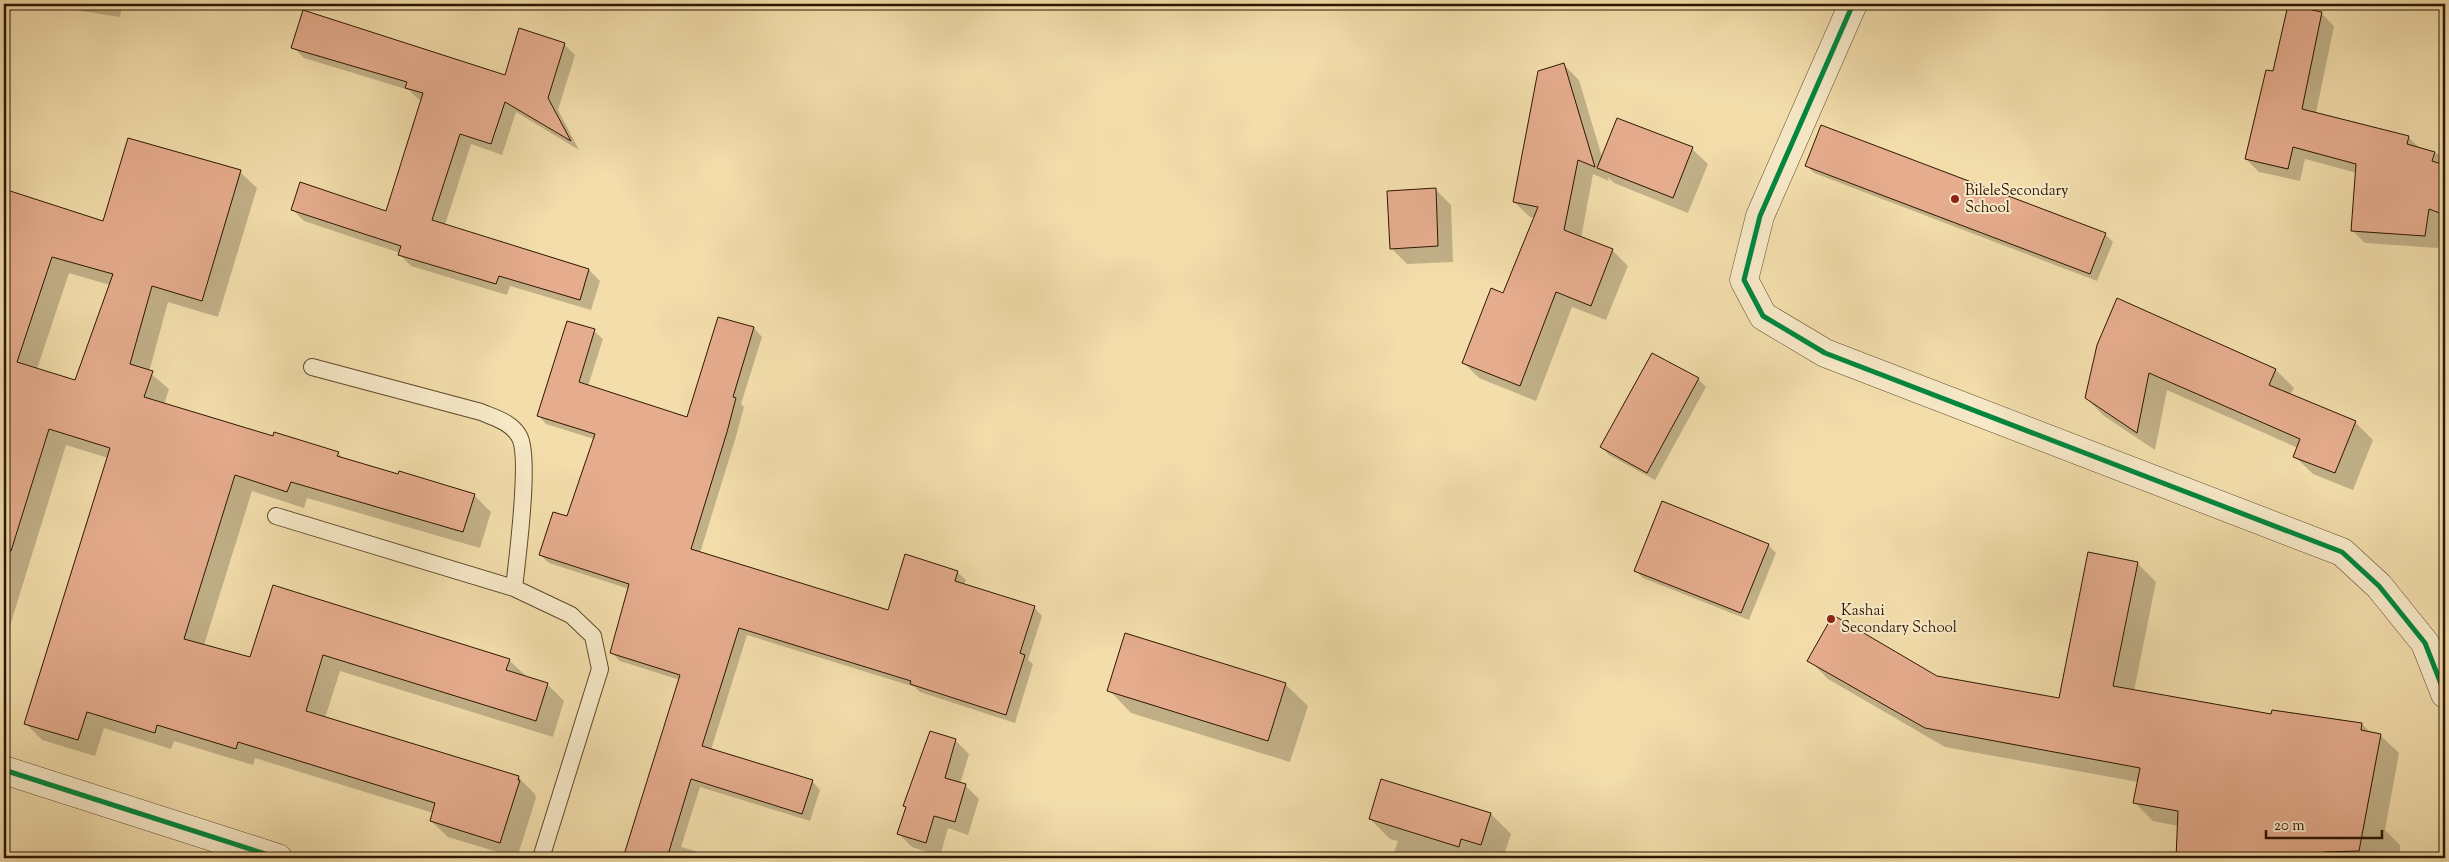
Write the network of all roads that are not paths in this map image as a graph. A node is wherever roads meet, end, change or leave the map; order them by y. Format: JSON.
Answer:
{"nodes":[{"id":1,"x":1853,"y":4,"type":"edge"},
{"id":2,"x":312,"y":367,"type":"dead end"},
{"id":3,"x":276,"y":516,"type":"dead end"},
{"id":4,"x":514,"y":588,"type":"junction"},
{"id":5,"x":2445,"y":694,"type":"edge"},
{"id":6,"x":4,"y":770,"type":"edge"},
{"id":7,"x":278,"y":858,"type":"edge"},
{"id":8,"x":541,"y":858,"type":"edge"}],
"edges":[{"from":1,"to":5,"type":"street"},
{"from":2,"to":4,"type":"lane"},
{"from":3,"to":4,"type":"lane"},
{"from":4,"to":8,"type":"lane"},
{"from":6,"to":7,"type":"street"}]}
